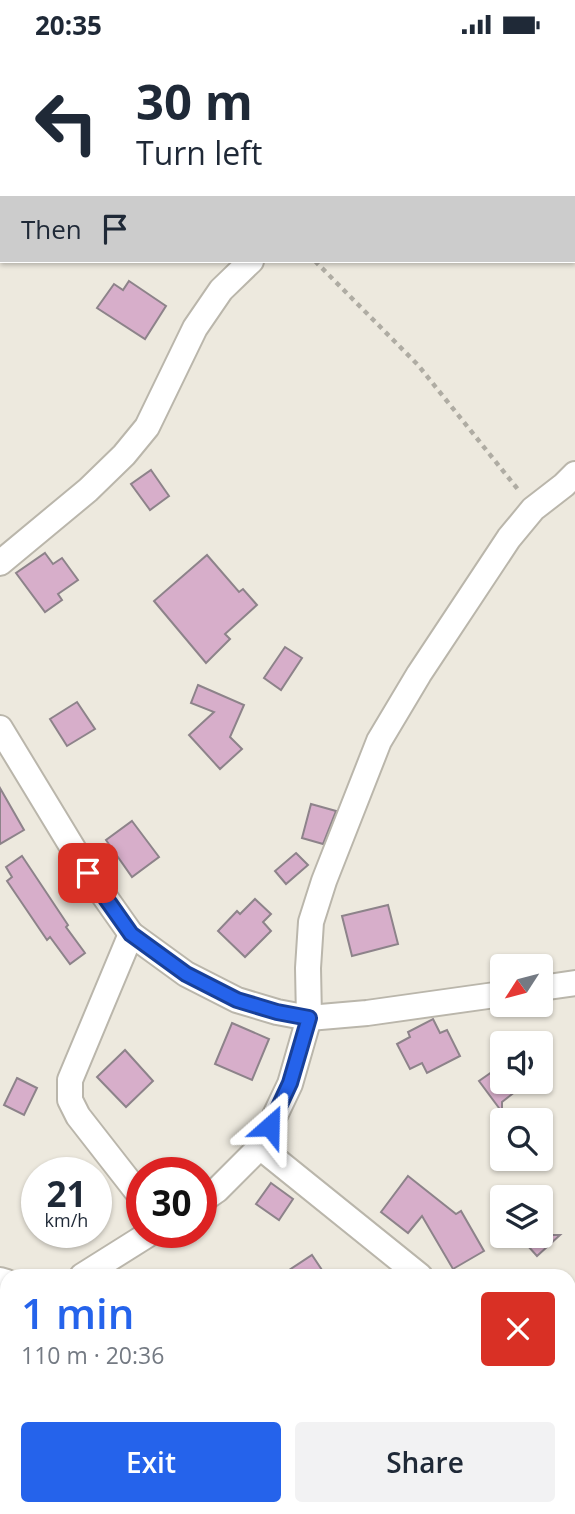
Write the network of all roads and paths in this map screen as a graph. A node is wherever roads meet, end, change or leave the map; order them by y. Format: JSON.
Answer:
{"nodes":[{"id":1,"x":249,"y":263,"type":"edge"},
{"id":2,"x":317,"y":263,"type":"edge"},
{"id":3,"x":575,"y":474,"type":"edge"},
{"id":4,"x":533,"y":509,"type":"junction"},
{"id":5,"x":0,"y":563,"type":"edge"},
{"id":6,"x":0,"y":728,"type":"edge"},
{"id":7,"x":131,"y":934,"type":"junction"},
{"id":8,"x":575,"y":983,"type":"edge"},
{"id":9,"x":553,"y":986,"type":"edge"},
{"id":10,"x":490,"y":996,"type":"edge"},
{"id":11,"x":309,"y":1018,"type":"junction"},
{"id":12,"x":260,"y":1147,"type":"junction"},
{"id":13,"x":126,"y":1178,"type":"edge"},
{"id":14,"x":217,"y":1191,"type":"edge"},
{"id":15,"x":127,"y":1248,"type":"edge"},
{"id":16,"x":93,"y":1269,"type":"edge"},
{"id":17,"x":411,"y":1269,"type":"edge"}],
"edges":[{"from":1,"to":5,"type":"street"},
{"from":2,"to":4,"type":"path"},
{"from":3,"to":4,"type":"street"},
{"from":4,"to":11,"type":"street"},
{"from":6,"to":7,"type":"street"},
{"from":7,"to":11,"type":"street"},
{"from":7,"to":13,"type":"street"},
{"from":8,"to":9,"type":"street"},
{"from":10,"to":11,"type":"street"},
{"from":11,"to":12,"type":"street"},
{"from":12,"to":14,"type":"street"},
{"from":12,"to":17,"type":"street"},
{"from":15,"to":16,"type":"street"}]}
